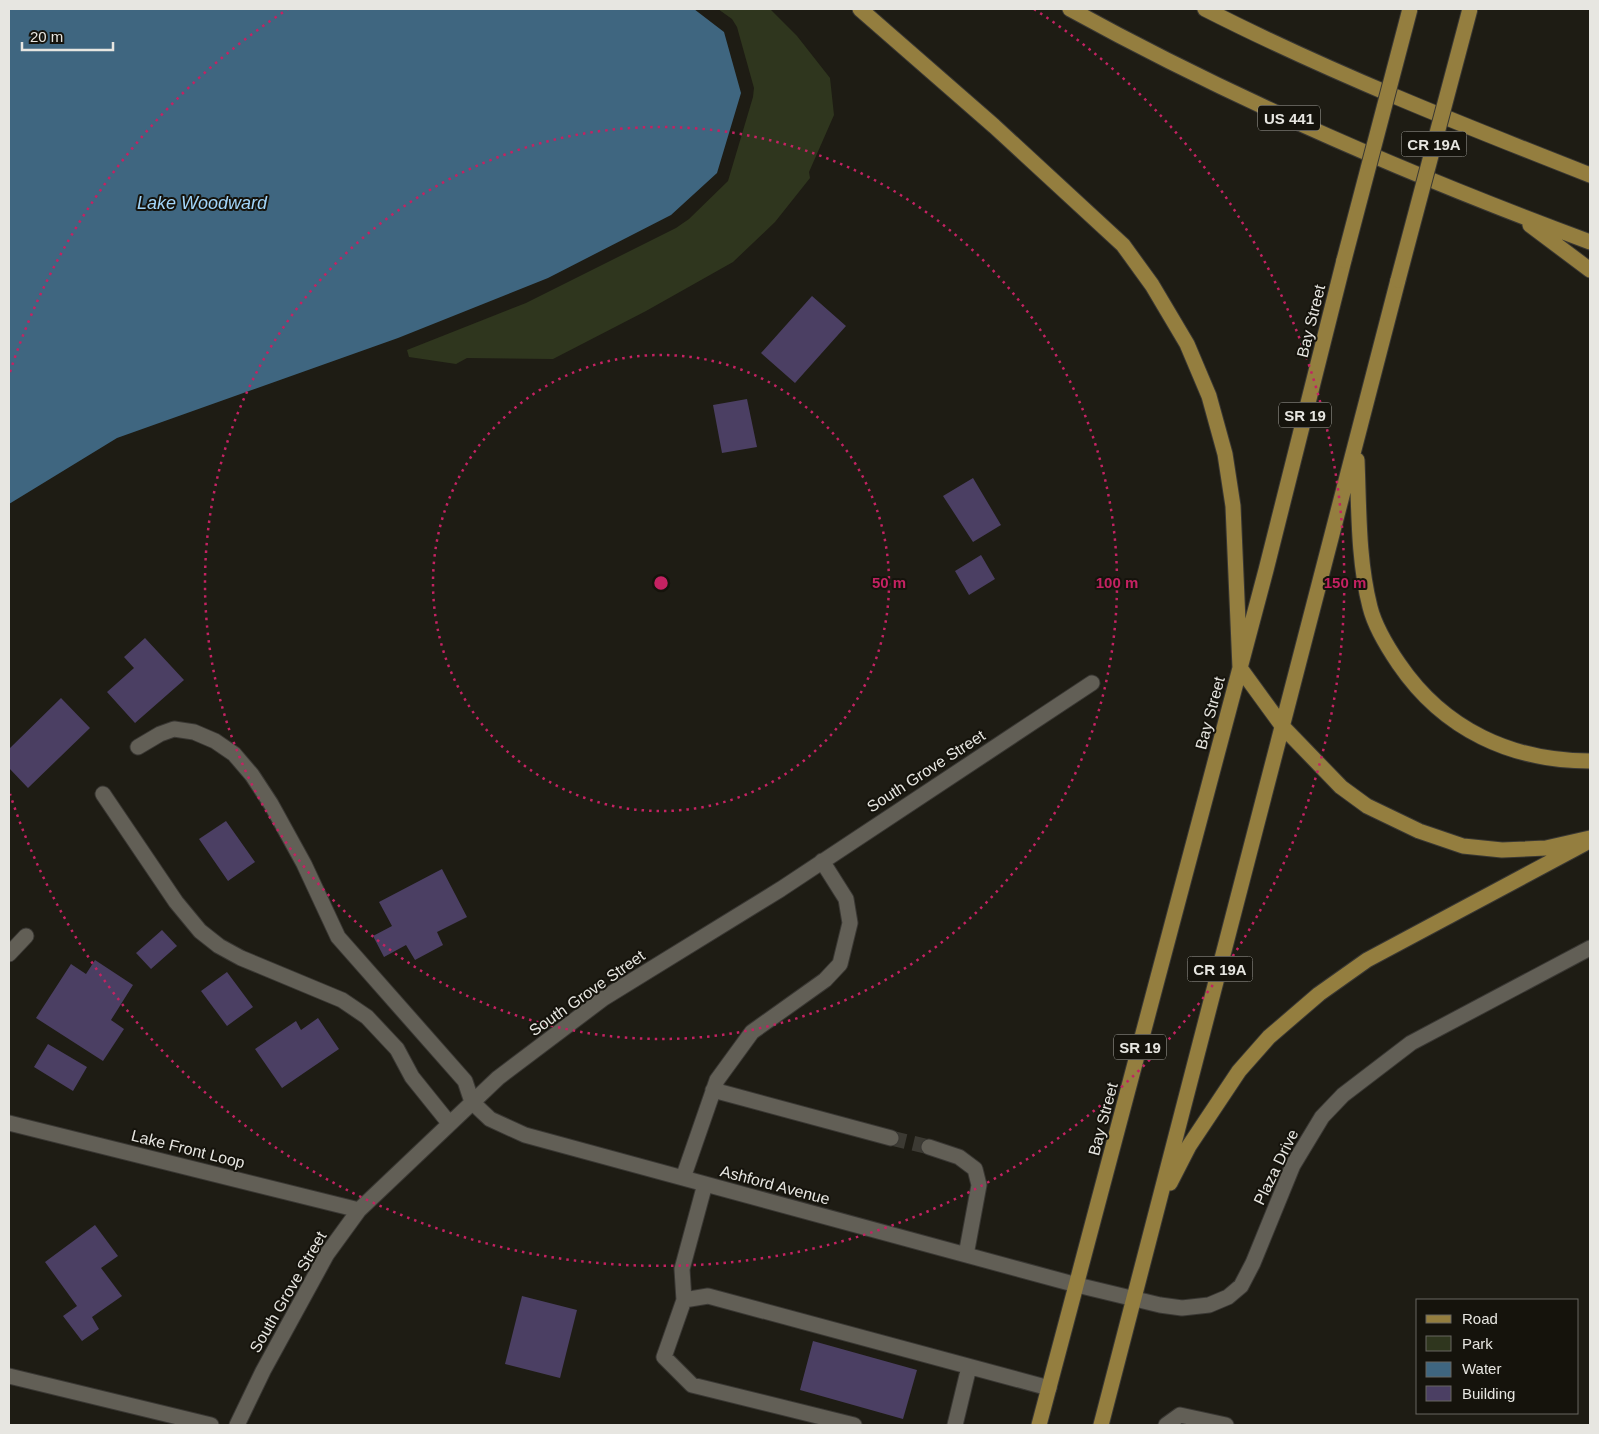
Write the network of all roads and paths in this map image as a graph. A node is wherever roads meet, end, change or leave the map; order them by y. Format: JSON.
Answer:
{"nodes":[{"id":1,"x":860,"y":9,"type":"edge"},
{"id":2,"x":1070,"y":9,"type":"edge"},
{"id":3,"x":1205,"y":9,"type":"edge"},
{"id":4,"x":1410,"y":9,"type":"edge"},
{"id":5,"x":1470,"y":9,"type":"edge"},
{"id":6,"x":1590,"y":175,"type":"edge"},
{"id":7,"x":1514,"y":214,"type":"junction"},
{"id":8,"x":1590,"y":242,"type":"edge"},
{"id":9,"x":1590,"y":270,"type":"edge"},
{"id":10,"x":1356,"y":446,"type":"junction"},
{"id":11,"x":1240,"y":668,"type":"junction"},
{"id":12,"x":1092,"y":683,"type":"dead end"},
{"id":13,"x":1283,"y":727,"type":"junction"},
{"id":14,"x":138,"y":747,"type":"dead end"},
{"id":15,"x":1590,"y":761,"type":"edge"},
{"id":16,"x":103,"y":794,"type":"dead end"},
{"id":17,"x":1590,"y":840,"type":"edge"},
{"id":18,"x":822,"y":861,"type":"junction"},
{"id":19,"x":26,"y":936,"type":"dead end"},
{"id":20,"x":1590,"y":948,"type":"edge"},
{"id":21,"x":9,"y":954,"type":"edge"},
{"id":22,"x":713,"y":1090,"type":"junction"},
{"id":23,"x":472,"y":1102,"type":"junction"},
{"id":24,"x":9,"y":1123,"type":"edge"},
{"id":25,"x":450,"y":1123,"type":"junction"},
{"id":26,"x":891,"y":1138,"type":"tunnel mouth"},
{"id":27,"x":929,"y":1148,"type":"tunnel mouth"},
{"id":28,"x":683,"y":1178,"type":"junction"},
{"id":29,"x":705,"y":1184,"type":"junction"},
{"id":30,"x":359,"y":1210,"type":"junction"},
{"id":31,"x":1156,"y":1211,"type":"junction"},
{"id":32,"x":966,"y":1255,"type":"junction"},
{"id":33,"x":1077,"y":1285,"type":"junction"},
{"id":34,"x":1133,"y":1299,"type":"junction"},
{"id":35,"x":684,"y":1300,"type":"junction"},
{"id":36,"x":970,"y":1367,"type":"junction"},
{"id":37,"x":9,"y":1376,"type":"edge"},
{"id":38,"x":1049,"y":1388,"type":"junction"},
{"id":39,"x":211,"y":1425,"type":"edge"},
{"id":40,"x":237,"y":1425,"type":"edge"},
{"id":41,"x":854,"y":1425,"type":"edge"},
{"id":42,"x":955,"y":1425,"type":"edge"},
{"id":43,"x":1039,"y":1425,"type":"edge"},
{"id":44,"x":1101,"y":1425,"type":"edge"},
{"id":45,"x":1166,"y":1425,"type":"edge"},
{"id":46,"x":1226,"y":1425,"type":"edge"}],
"edges":[{"from":1,"to":11,"type":"main road"},
{"from":2,"to":7,"type":"main road","number":"US 441"},
{"from":3,"to":6,"type":"main road"},
{"from":4,"to":11,"type":"main road","name":"Bay Street","number":"SR 19","bridge":true},
{"from":5,"to":10,"type":"main road","number":"CR 19A","bridge":true},
{"from":7,"to":8,"type":"main road","number":"US 441"},
{"from":7,"to":9,"type":"main road"},
{"from":10,"to":13,"type":"main road","number":"CR 19A"},
{"from":10,"to":15,"type":"main road"},
{"from":11,"to":13,"type":"main road"},
{"from":11,"to":33,"type":"main road","name":"Bay Street","number":"SR 19"},
{"from":12,"to":18,"type":"street","name":"South Grove Street"},
{"from":13,"to":17,"type":"main road"},
{"from":13,"to":31,"type":"main road","number":"CR 19A"},
{"from":14,"to":23,"type":"street"},
{"from":16,"to":25,"type":"street"},
{"from":17,"to":31,"type":"main road"},
{"from":18,"to":22,"type":"street"},
{"from":18,"to":23,"type":"street","name":"South Grove Street"},
{"from":19,"to":21,"type":"street"},
{"from":20,"to":34,"type":"street","name":"Plaza Drive"},
{"from":22,"to":26,"type":"street"},
{"from":22,"to":28,"type":"street"},
{"from":23,"to":25,"type":"street","name":"South Grove Street"},
{"from":23,"to":28,"type":"street","name":"Ashford Avenue"},
{"from":24,"to":30,"type":"street","name":"Lake Front Loop"},
{"from":25,"to":30,"type":"street","name":"South Grove Street"},
{"from":27,"to":32,"type":"street"},
{"from":28,"to":29,"type":"street","name":"Ashford Avenue"},
{"from":29,"to":32,"type":"street","name":"Ashford Avenue"},
{"from":29,"to":35,"type":"street"},
{"from":30,"to":40,"type":"street","name":"South Grove Street"},
{"from":31,"to":34,"type":"main road"},
{"from":32,"to":33,"type":"street","name":"Ashford Avenue"},
{"from":33,"to":34,"type":"street","name":"Plaza Drive"},
{"from":33,"to":38,"type":"main road","name":"Bay Street","number":"SR 19"},
{"from":34,"to":44,"type":"main road"},
{"from":35,"to":36,"type":"street"},
{"from":35,"to":41,"type":"street"},
{"from":36,"to":38,"type":"street"},
{"from":36,"to":42,"type":"street"},
{"from":37,"to":39,"type":"street"},
{"from":38,"to":43,"type":"main road","name":"Bay Street","number":"SR 19"},
{"from":45,"to":46,"type":"street"}]}
